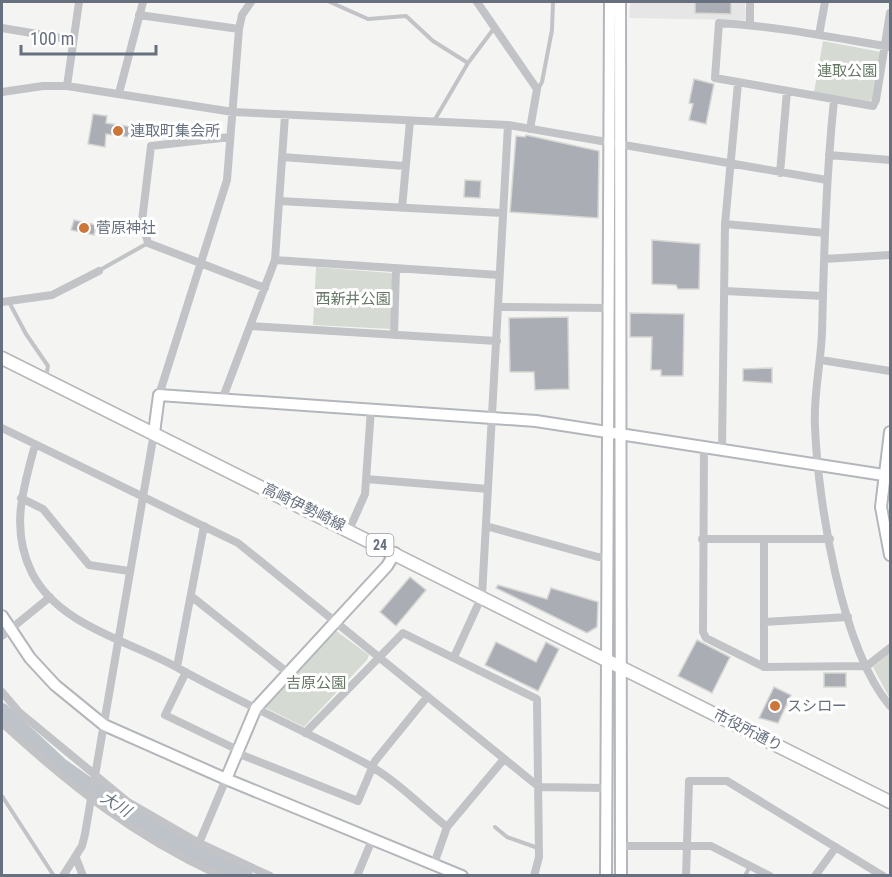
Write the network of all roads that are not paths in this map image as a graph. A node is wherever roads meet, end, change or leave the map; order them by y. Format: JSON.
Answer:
{"nodes":[{"id":1,"x":79,"y":2,"type":"edge"},
{"id":2,"x":143,"y":2,"type":"edge"},
{"id":3,"x":251,"y":2,"type":"edge"},
{"id":4,"x":330,"y":2,"type":"edge"},
{"id":5,"x":477,"y":2,"type":"edge"},
{"id":6,"x":553,"y":2,"type":"edge"},
{"id":7,"x":609,"y":2,"type":"edge"},
{"id":8,"x":620,"y":2,"type":"edge"},
{"id":9,"x":750,"y":2,"type":"edge"},
{"id":10,"x":825,"y":2,"type":"edge"},
{"id":11,"x":891,"y":13,"type":"edge"},
{"id":12,"x":139,"y":15,"type":"junction"},
{"id":13,"x":750,"y":25,"type":"junction"},
{"id":14,"x":495,"y":27,"type":"junction"},
{"id":15,"x":2,"y":28,"type":"edge"},
{"id":16,"x":239,"y":29,"type":"junction"},
{"id":17,"x":819,"y":35,"type":"junction"},
{"id":18,"x":73,"y":40,"type":"junction"},
{"id":19,"x":888,"y":47,"type":"edge"},
{"id":20,"x":468,"y":63,"type":"junction"},
{"id":21,"x":738,"y":83,"type":"junction"},
{"id":22,"x":67,"y":86,"type":"junction"},
{"id":23,"x":537,"y":89,"type":"junction"},
{"id":24,"x":787,"y":91,"type":"junction"},
{"id":25,"x":2,"y":92,"type":"edge"},
{"id":26,"x":119,"y":93,"type":"junction"},
{"id":27,"x":834,"y":100,"type":"junction"},
{"id":28,"x":233,"y":112,"type":"junction"},
{"id":29,"x":285,"y":115,"type":"junction"},
{"id":30,"x":410,"y":121,"type":"junction"},
{"id":31,"x":434,"y":122,"type":"junction"},
{"id":32,"x":508,"y":125,"type":"junction"},
{"id":33,"x":530,"y":129,"type":"junction"},
{"id":34,"x":230,"y":137,"type":"junction"},
{"id":35,"x":614,"y":144,"type":"junction"},
{"id":36,"x":829,"y":155,"type":"junction"},
{"id":37,"x":282,"y":157,"type":"junction"},
{"id":38,"x":891,"y":160,"type":"edge"},
{"id":39,"x":733,"y":165,"type":"junction"},
{"id":40,"x":405,"y":166,"type":"junction"},
{"id":41,"x":780,"y":173,"type":"junction"},
{"id":42,"x":826,"y":180,"type":"junction"},
{"id":43,"x":279,"y":201,"type":"junction"},
{"id":44,"x":402,"y":208,"type":"junction"},
{"id":45,"x":502,"y":213,"type":"junction"},
{"id":46,"x":725,"y":224,"type":"junction"},
{"id":47,"x":825,"y":233,"type":"junction"},
{"id":48,"x":148,"y":243,"type":"junction"},
{"id":49,"x":891,"y":255,"type":"edge"},
{"id":50,"x":824,"y":259,"type":"junction"},
{"id":51,"x":275,"y":260,"type":"junction"},
{"id":52,"x":200,"y":264,"type":"junction"},
{"id":53,"x":396,"y":269,"type":"junction"},
{"id":54,"x":99,"y":271,"type":"joint"},
{"id":55,"x":499,"y":275,"type":"junction"},
{"id":56,"x":265,"y":288,"type":"junction"},
{"id":57,"x":724,"y":291,"type":"junction"},
{"id":58,"x":823,"y":296,"type":"junction"},
{"id":59,"x":5,"y":302,"type":"edge"},
{"id":60,"x":498,"y":308,"type":"junction"},
{"id":61,"x":608,"y":308,"type":"junction"},
{"id":62,"x":251,"y":326,"type":"junction"},
{"id":63,"x":394,"y":335,"type":"junction"},
{"id":64,"x":496,"y":341,"type":"junction"},
{"id":65,"x":2,"y":358,"type":"edge"},
{"id":66,"x":821,"y":360,"type":"junction"},
{"id":67,"x":891,"y":371,"type":"edge"},
{"id":68,"x":45,"y":379,"type":"junction"},
{"id":69,"x":159,"y":395,"type":"junction"},
{"id":70,"x":222,"y":400,"type":"junction"},
{"id":71,"x":371,"y":409,"type":"junction"},
{"id":72,"x":492,"y":417,"type":"junction"},
{"id":73,"x":2,"y":428,"type":"edge"},
{"id":74,"x":614,"y":431,"type":"junction"},
{"id":75,"x":891,"y":432,"type":"edge"},
{"id":76,"x":154,"y":434,"type":"junction"},
{"id":77,"x":35,"y":445,"type":"junction"},
{"id":78,"x":704,"y":446,"type":"junction"},
{"id":79,"x":722,"y":449,"type":"junction"},
{"id":80,"x":818,"y":464,"type":"junction"},
{"id":81,"x":887,"y":476,"type":"edge"},
{"id":82,"x":366,"y":479,"type":"junction"},
{"id":83,"x":488,"y":489,"type":"junction"},
{"id":84,"x":143,"y":496,"type":"junction"},
{"id":85,"x":21,"y":498,"type":"junction"},
{"id":86,"x":204,"y":525,"type":"junction"},
{"id":87,"x":486,"y":526,"type":"junction"},
{"id":88,"x":349,"y":530,"type":"junction"},
{"id":89,"x":702,"y":539,"type":"junction"},
{"id":90,"x":830,"y":539,"type":"junction"},
{"id":91,"x":764,"y":540,"type":"junction"},
{"id":92,"x":394,"y":552,"type":"junction"},
{"id":93,"x":891,"y":555,"type":"edge"},
{"id":94,"x":607,"y":557,"type":"junction"},
{"id":95,"x":129,"y":571,"type":"junction"},
{"id":96,"x":191,"y":596,"type":"junction"},
{"id":97,"x":482,"y":596,"type":"junction"},
{"id":98,"x":50,"y":597,"type":"junction"},
{"id":99,"x":2,"y":616,"type":"edge"},
{"id":100,"x":848,"y":617,"type":"junction"},
{"id":101,"x":335,"y":622,"type":"junction"},
{"id":102,"x":764,"y":622,"type":"junction"},
{"id":103,"x":5,"y":633,"type":"edge"},
{"id":104,"x":118,"y":639,"type":"junction"},
{"id":105,"x":891,"y":648,"type":"edge"},
{"id":106,"x":379,"y":657,"type":"junction"},
{"id":107,"x":454,"y":657,"type":"junction"},
{"id":108,"x":606,"y":658,"type":"junction"},
{"id":109,"x":620,"y":664,"type":"junction"},
{"id":110,"x":867,"y":666,"type":"junction"},
{"id":111,"x":177,"y":667,"type":"junction"},
{"id":112,"x":764,"y":667,"type":"junction"},
{"id":113,"x":186,"y":672,"type":"junction"},
{"id":114,"x":288,"y":673,"type":"junction"},
{"id":115,"x":2,"y":692,"type":"edge"},
{"id":116,"x":427,"y":697,"type":"junction"},
{"id":117,"x":891,"y":706,"type":"edge"},
{"id":118,"x":256,"y":708,"type":"junction"},
{"id":119,"x":2,"y":723,"type":"edge"},
{"id":120,"x":104,"y":725,"type":"junction"},
{"id":121,"x":305,"y":733,"type":"junction"},
{"id":122,"x":237,"y":752,"type":"junction"},
{"id":123,"x":504,"y":759,"type":"junction"},
{"id":124,"x":372,"y":768,"type":"junction"},
{"id":125,"x":94,"y":776,"type":"junction"},
{"id":126,"x":226,"y":779,"type":"junction"},
{"id":127,"x":538,"y":787,"type":"junction"},
{"id":128,"x":607,"y":788,"type":"junction"},
{"id":129,"x":2,"y":796,"type":"edge"},
{"id":130,"x":90,"y":798,"type":"junction"},
{"id":131,"x":891,"y":802,"type":"edge"},
{"id":132,"x":447,"y":827,"type":"junction"},
{"id":133,"x":495,"y":827,"type":"dead end"},
{"id":134,"x":372,"y":840,"type":"junction"},
{"id":135,"x":199,"y":843,"type":"junction"},
{"id":136,"x":621,"y":846,"type":"junction"},
{"id":137,"x":689,"y":846,"type":"junction"},
{"id":138,"x":836,"y":847,"type":"junction"},
{"id":139,"x":539,"y":848,"type":"junction"},
{"id":140,"x":76,"y":858,"type":"junction"},
{"id":141,"x":434,"y":864,"type":"junction"},
{"id":142,"x":750,"y":866,"type":"junction"},
{"id":143,"x":54,"y":876,"type":"edge"},
{"id":144,"x":63,"y":876,"type":"edge"},
{"id":145,"x":83,"y":876,"type":"edge"},
{"id":146,"x":221,"y":876,"type":"edge"},
{"id":147,"x":270,"y":876,"type":"edge"},
{"id":148,"x":357,"y":876,"type":"edge"},
{"id":149,"x":462,"y":876,"type":"edge"},
{"id":150,"x":534,"y":876,"type":"edge"},
{"id":151,"x":606,"y":876,"type":"edge"},
{"id":152,"x":621,"y":876,"type":"edge"},
{"id":153,"x":686,"y":876,"type":"edge"},
{"id":154,"x":745,"y":876,"type":"edge"},
{"id":155,"x":770,"y":876,"type":"edge"},
{"id":156,"x":815,"y":876,"type":"edge"},
{"id":157,"x":883,"y":876,"type":"edge"}],
"edges":[{"from":1,"to":18,"type":"street"},
{"from":2,"to":12,"type":"street"},
{"from":3,"to":16,"type":"street"},
{"from":4,"to":20,"type":"lane"},
{"from":5,"to":14,"type":"street"},
{"from":6,"to":23,"type":"lane"},
{"from":7,"to":35,"type":"street"},
{"from":8,"to":35,"type":"street"},
{"from":9,"to":13,"type":"street"},
{"from":10,"to":17,"type":"street"},
{"from":11,"to":19,"type":"street"},
{"from":12,"to":16,"type":"street"},
{"from":12,"to":26,"type":"street"},
{"from":13,"to":17,"type":"street"},
{"from":13,"to":21,"type":"street"},
{"from":14,"to":20,"type":"lane"},
{"from":14,"to":23,"type":"street"},
{"from":15,"to":18,"type":"street"},
{"from":16,"to":28,"type":"street"},
{"from":17,"to":19,"type":"street"},
{"from":18,"to":22,"type":"street"},
{"from":19,"to":27,"type":"street"},
{"from":20,"to":31,"type":"lane"},
{"from":21,"to":24,"type":"street"},
{"from":21,"to":39,"type":"street"},
{"from":22,"to":25,"type":"street"},
{"from":22,"to":26,"type":"street"},
{"from":23,"to":33,"type":"street"},
{"from":24,"to":27,"type":"street"},
{"from":24,"to":41,"type":"street"},
{"from":26,"to":28,"type":"street"},
{"from":27,"to":36,"type":"street"},
{"from":28,"to":29,"type":"street"},
{"from":28,"to":34,"type":"street"},
{"from":29,"to":30,"type":"street"},
{"from":29,"to":37,"type":"street"},
{"from":30,"to":31,"type":"street"},
{"from":30,"to":40,"type":"street"},
{"from":31,"to":32,"type":"street"},
{"from":32,"to":33,"type":"street"},
{"from":32,"to":45,"type":"street"},
{"from":33,"to":35,"type":"street"},
{"from":34,"to":48,"type":"street"},
{"from":34,"to":52,"type":"street"},
{"from":35,"to":39,"type":"street"},
{"from":35,"to":61,"type":"street"},
{"from":35,"to":74,"type":"street"},
{"from":36,"to":38,"type":"street"},
{"from":36,"to":42,"type":"street"},
{"from":37,"to":40,"type":"street"},
{"from":37,"to":43,"type":"street"},
{"from":39,"to":41,"type":"street"},
{"from":39,"to":46,"type":"street"},
{"from":40,"to":44,"type":"street"},
{"from":41,"to":42,"type":"street"},
{"from":42,"to":47,"type":"street"},
{"from":43,"to":44,"type":"street"},
{"from":43,"to":51,"type":"street"},
{"from":44,"to":45,"type":"street"},
{"from":45,"to":55,"type":"street"},
{"from":46,"to":47,"type":"street"},
{"from":46,"to":57,"type":"street"},
{"from":47,"to":50,"type":"street"},
{"from":48,"to":52,"type":"street"},
{"from":48,"to":54,"type":"lane"},
{"from":49,"to":50,"type":"street"},
{"from":50,"to":58,"type":"street"},
{"from":51,"to":53,"type":"street"},
{"from":51,"to":56,"type":"street"},
{"from":52,"to":56,"type":"street"},
{"from":52,"to":69,"type":"street"},
{"from":53,"to":55,"type":"street"},
{"from":53,"to":63,"type":"street"},
{"from":54,"to":59,"type":"street"},
{"from":55,"to":60,"type":"street"},
{"from":56,"to":62,"type":"street"},
{"from":57,"to":58,"type":"street"},
{"from":57,"to":79,"type":"street"},
{"from":58,"to":66,"type":"street"},
{"from":59,"to":68,"type":"lane"},
{"from":60,"to":61,"type":"street"},
{"from":60,"to":64,"type":"street"},
{"from":61,"to":74,"type":"street"},
{"from":62,"to":63,"type":"street"},
{"from":62,"to":70,"type":"street"},
{"from":63,"to":64,"type":"street"},
{"from":64,"to":72,"type":"street"},
{"from":65,"to":68,"type":"main road","name":"高崎伊勢崎線","number":"24"},
{"from":66,"to":67,"type":"street"},
{"from":66,"to":80,"type":"street"},
{"from":68,"to":76,"type":"main road","name":"高崎伊勢崎線","number":"24"},
{"from":69,"to":70,"type":"street"},
{"from":69,"to":76,"type":"street"},
{"from":70,"to":71,"type":"street"},
{"from":71,"to":72,"type":"street"},
{"from":71,"to":82,"type":"street"},
{"from":72,"to":74,"type":"street"},
{"from":72,"to":83,"type":"street"},
{"from":73,"to":77,"type":"street"},
{"from":74,"to":78,"type":"street"},
{"from":74,"to":94,"type":"street"},
{"from":74,"to":109,"type":"street"},
{"from":75,"to":81,"type":"street"},
{"from":76,"to":84,"type":"street"},
{"from":76,"to":88,"type":"main road","name":"高崎伊勢崎線","number":"24"},
{"from":77,"to":84,"type":"street"},
{"from":77,"to":85,"type":"street"},
{"from":78,"to":79,"type":"street"},
{"from":78,"to":89,"type":"street"},
{"from":79,"to":80,"type":"street"},
{"from":80,"to":81,"type":"street"},
{"from":80,"to":90,"type":"street"},
{"from":81,"to":93,"type":"street"},
{"from":82,"to":83,"type":"street"},
{"from":82,"to":88,"type":"street"},
{"from":83,"to":87,"type":"street"},
{"from":84,"to":86,"type":"street"},
{"from":84,"to":95,"type":"street"},
{"from":85,"to":95,"type":"street"},
{"from":85,"to":98,"type":"street"},
{"from":86,"to":96,"type":"street"},
{"from":86,"to":101,"type":"street"},
{"from":87,"to":94,"type":"street"},
{"from":87,"to":97,"type":"street"},
{"from":88,"to":92,"type":"main road","name":"高崎伊勢崎線","number":"24"},
{"from":89,"to":91,"type":"street"},
{"from":89,"to":112,"type":"street"},
{"from":90,"to":91,"type":"street"},
{"from":90,"to":100,"type":"street"},
{"from":91,"to":102,"type":"street"},
{"from":92,"to":97,"type":"main road","name":"高崎伊勢崎線","number":"24"},
{"from":92,"to":101,"type":"street"},
{"from":94,"to":108,"type":"street"},
{"from":95,"to":104,"type":"street"},
{"from":96,"to":111,"type":"street"},
{"from":96,"to":114,"type":"street"},
{"from":97,"to":107,"type":"street"},
{"from":97,"to":108,"type":"main road","name":"高崎伊勢崎線","number":"24"},
{"from":98,"to":103,"type":"street"},
{"from":98,"to":104,"type":"street"},
{"from":99,"to":103,"type":"street"},
{"from":100,"to":102,"type":"street"},
{"from":100,"to":110,"type":"street"},
{"from":101,"to":106,"type":"street"},
{"from":101,"to":114,"type":"street"},
{"from":102,"to":112,"type":"street"},
{"from":103,"to":120,"type":"street"},
{"from":104,"to":111,"type":"street"},
{"from":104,"to":120,"type":"street"},
{"from":105,"to":110,"type":"street"},
{"from":106,"to":107,"type":"street"},
{"from":106,"to":116,"type":"street"},
{"from":106,"to":121,"type":"street"},
{"from":107,"to":127,"type":"street"},
{"from":108,"to":109,"type":"main road","name":"市役所通り","number":"24"},
{"from":108,"to":128,"type":"street"},
{"from":109,"to":131,"type":"main road","name":"市役所通り","number":"24"},
{"from":109,"to":136,"type":"street"},
{"from":110,"to":112,"type":"street"},
{"from":110,"to":117,"type":"street"},
{"from":111,"to":113,"type":"street"},
{"from":113,"to":118,"type":"street"},
{"from":113,"to":122,"type":"street"},
{"from":114,"to":118,"type":"street"},
{"from":115,"to":125,"type":"street"},
{"from":116,"to":123,"type":"street"},
{"from":116,"to":124,"type":"street"},
{"from":118,"to":121,"type":"street"},
{"from":118,"to":122,"type":"street"},
{"from":119,"to":130,"type":"street"},
{"from":120,"to":125,"type":"street"},
{"from":120,"to":126,"type":"street"},
{"from":121,"to":124,"type":"street"},
{"from":122,"to":124,"type":"street"},
{"from":122,"to":126,"type":"street"},
{"from":123,"to":127,"type":"street"},
{"from":123,"to":132,"type":"street"},
{"from":124,"to":132,"type":"street"},
{"from":125,"to":130,"type":"street"},
{"from":125,"to":135,"type":"street"},
{"from":126,"to":134,"type":"street"},
{"from":126,"to":135,"type":"street"},
{"from":127,"to":128,"type":"street"},
{"from":127,"to":139,"type":"street"},
{"from":128,"to":151,"type":"street"},
{"from":129,"to":143,"type":"lane"},
{"from":130,"to":140,"type":"street"},
{"from":130,"to":146,"type":"street"},
{"from":132,"to":141,"type":"street"},
{"from":133,"to":139,"type":"lane"},
{"from":134,"to":141,"type":"street"},
{"from":134,"to":148,"type":"street"},
{"from":135,"to":147,"type":"street"},
{"from":136,"to":137,"type":"street"},
{"from":136,"to":152,"type":"street"},
{"from":137,"to":138,"type":"street"},
{"from":137,"to":142,"type":"street"},
{"from":137,"to":153,"type":"street"},
{"from":138,"to":156,"type":"street"},
{"from":138,"to":157,"type":"street"},
{"from":139,"to":150,"type":"street"},
{"from":140,"to":144,"type":"street"},
{"from":140,"to":145,"type":"street"},
{"from":141,"to":149,"type":"street"},
{"from":142,"to":154,"type":"lane"},
{"from":142,"to":155,"type":"street"}]}
